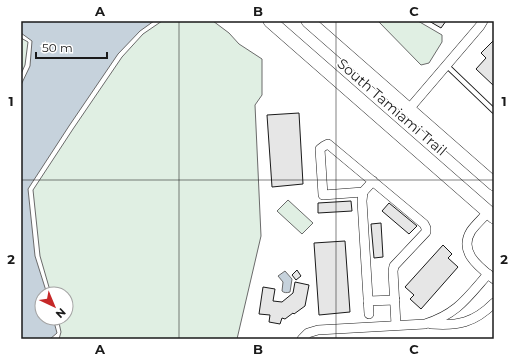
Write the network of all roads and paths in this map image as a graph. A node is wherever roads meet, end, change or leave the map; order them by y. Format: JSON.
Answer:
{"nodes":[{"id":1,"x":270,"y":21,"type":"edge"},
{"id":2,"x":308,"y":21,"type":"edge"},
{"id":3,"x":483,"y":21,"type":"edge"},
{"id":4,"x":446,"y":64,"type":"junction"},
{"id":5,"x":408,"y":109,"type":"junction"},
{"id":6,"x":494,"y":111,"type":"edge"},
{"id":7,"x":372,"y":181,"type":"junction"},
{"id":8,"x":494,"y":184,"type":"edge"},
{"id":9,"x":363,"y":192,"type":"junction"},
{"id":10,"x":491,"y":214,"type":"edge"},
{"id":11,"x":491,"y":276,"type":"edge"},
{"id":12,"x":394,"y":300,"type":"junction"},
{"id":13,"x":368,"y":301,"type":"junction"},
{"id":14,"x":494,"y":303,"type":"edge"},
{"id":15,"x":369,"y":314,"type":"dead end"},
{"id":16,"x":425,"y":324,"type":"junction"},
{"id":17,"x":396,"y":325,"type":"junction"},
{"id":18,"x":302,"y":339,"type":"edge"}],
"edges":[{"from":1,"to":10,"type":"main road","name":"South Tamiami Trail"},
{"from":2,"to":5,"type":"main road","name":"South Tamiami Trail"},
{"from":3,"to":4,"type":"street"},
{"from":4,"to":5,"type":"street"},
{"from":4,"to":6,"type":"lane"},
{"from":5,"to":8,"type":"main road","name":"South Tamiami Trail"},
{"from":7,"to":9,"type":"street"},
{"from":7,"to":9,"type":"street"},
{"from":7,"to":12,"type":"street"},
{"from":9,"to":13,"type":"street"},
{"from":10,"to":11,"type":"street"},
{"from":11,"to":16,"type":"street"},
{"from":12,"to":13,"type":"street"},
{"from":12,"to":17,"type":"street"},
{"from":13,"to":15,"type":"street"},
{"from":14,"to":16,"type":"street"},
{"from":16,"to":17,"type":"street"},
{"from":17,"to":18,"type":"street"}]}
